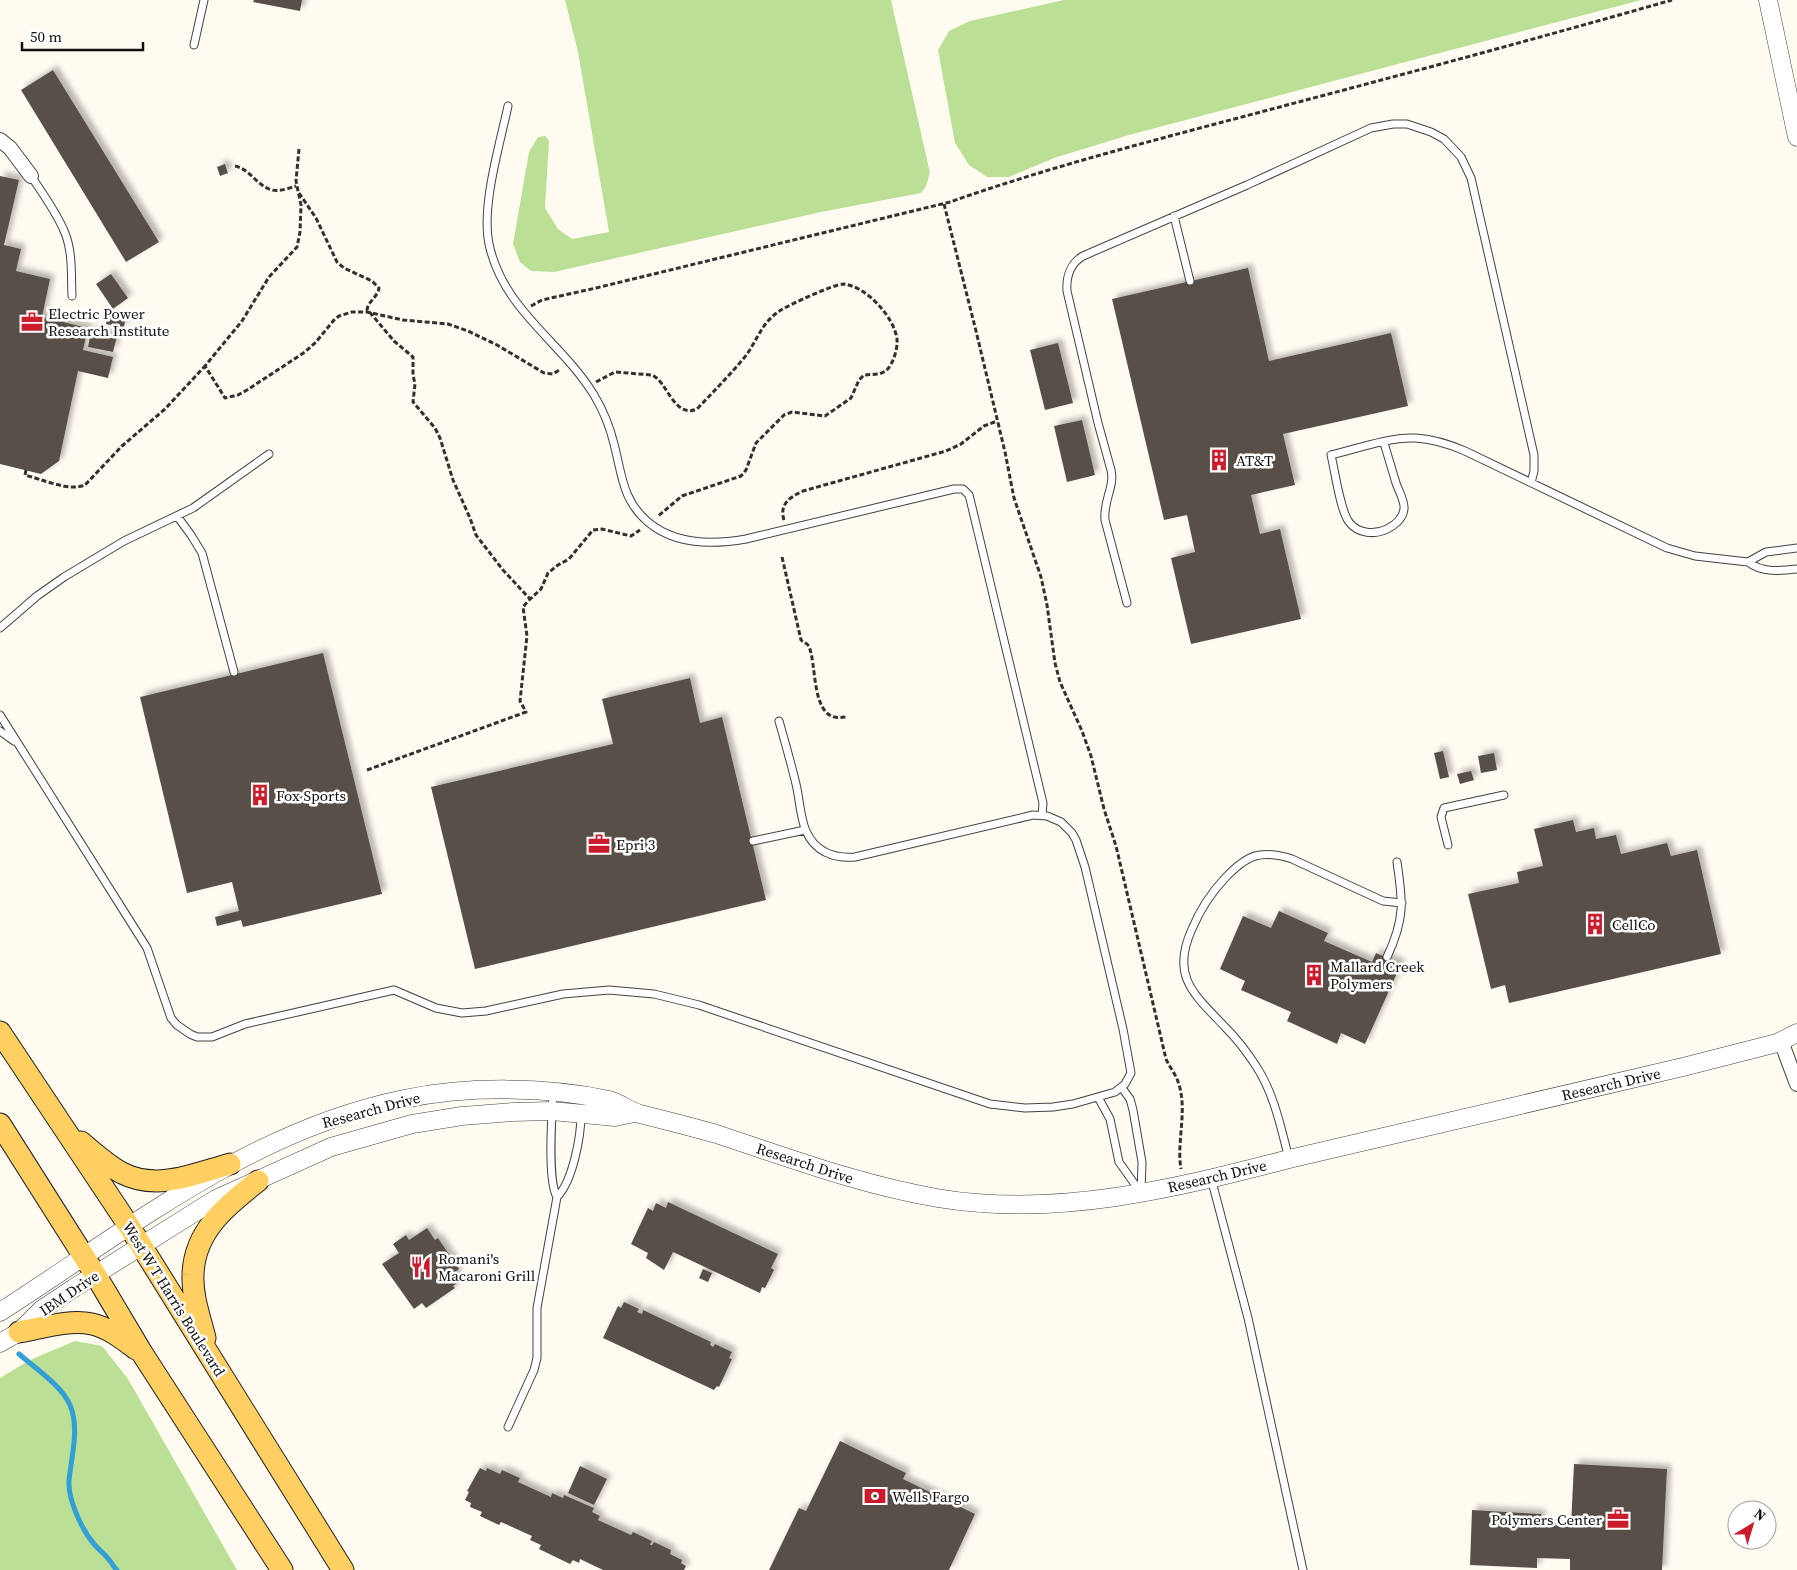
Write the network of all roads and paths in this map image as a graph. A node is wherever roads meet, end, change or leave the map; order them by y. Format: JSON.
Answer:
{"nodes":[{"id":1,"x":204,"y":0,"type":"edge"},
{"id":2,"x":1672,"y":0,"type":"edge"},
{"id":3,"x":1768,"y":0,"type":"edge"},
{"id":4,"x":194,"y":45,"type":"dead end"},
{"id":5,"x":508,"y":106,"type":"dead end"},
{"id":6,"x":1797,"y":137,"type":"edge"},
{"id":7,"x":0,"y":140,"type":"edge"},
{"id":8,"x":298,"y":148,"type":"dead end"},
{"id":9,"x":235,"y":166,"type":"dead end"},
{"id":10,"x":31,"y":176,"type":"joint"},
{"id":11,"x":296,"y":186,"type":"junction"},
{"id":12,"x":299,"y":193,"type":"junction"},
{"id":13,"x":944,"y":204,"type":"junction"},
{"id":14,"x":1174,"y":216,"type":"junction"},
{"id":15,"x":1190,"y":281,"type":"dead end"},
{"id":16,"x":72,"y":296,"type":"dead end"},
{"id":17,"x":530,"y":307,"type":"dead end"},
{"id":18,"x":371,"y":313,"type":"junction"},
{"id":19,"x":205,"y":366,"type":"junction"},
{"id":20,"x":561,"y":369,"type":"dead end"},
{"id":21,"x":596,"y":383,"type":"dead end"},
{"id":22,"x":997,"y":421,"type":"junction"},
{"id":23,"x":1384,"y":443,"type":"junction"},
{"id":24,"x":269,"y":454,"type":"dead end"},
{"id":25,"x":26,"y":470,"type":"dead end"},
{"id":26,"x":1531,"y":483,"type":"junction"},
{"id":27,"x":177,"y":516,"type":"junction"},
{"id":28,"x":658,"y":516,"type":"dead end"},
{"id":29,"x":641,"y":529,"type":"dead end"},
{"id":30,"x":786,"y":530,"type":"junction"},
{"id":31,"x":1797,"y":548,"type":"edge"},
{"id":32,"x":782,"y":557,"type":"dead end"},
{"id":33,"x":1748,"y":562,"type":"junction"},
{"id":34,"x":1797,"y":569,"type":"edge"},
{"id":35,"x":530,"y":598,"type":"junction"},
{"id":36,"x":1127,"y":603,"type":"dead end"},
{"id":37,"x":0,"y":628,"type":"edge"},
{"id":38,"x":234,"y":672,"type":"dead end"},
{"id":39,"x":0,"y":715,"type":"edge"},
{"id":40,"x":844,"y":719,"type":"dead end"},
{"id":41,"x":779,"y":721,"type":"dead end"},
{"id":42,"x":0,"y":731,"type":"edge"},
{"id":43,"x":19,"y":745,"type":"junction"},
{"id":44,"x":367,"y":770,"type":"dead end"},
{"id":45,"x":1504,"y":795,"type":"dead end"},
{"id":46,"x":1042,"y":815,"type":"junction"},
{"id":47,"x":805,"y":830,"type":"junction"},
{"id":48,"x":753,"y":841,"type":"dead end"},
{"id":49,"x":1448,"y":845,"type":"dead end"},
{"id":50,"x":1397,"y":862,"type":"dead end"},
{"id":51,"x":1402,"y":902,"type":"junction"},
{"id":52,"x":1387,"y":957,"type":"dead end"},
{"id":53,"x":0,"y":1032,"type":"edge"},
{"id":54,"x":1797,"y":1033,"type":"edge"},
{"id":55,"x":1781,"y":1041,"type":"junction"},
{"id":56,"x":1797,"y":1084,"type":"edge"},
{"id":57,"x":1122,"y":1088,"type":"junction"},
{"id":58,"x":553,"y":1092,"type":"junction"},
{"id":59,"x":1098,"y":1097,"type":"junction"},
{"id":60,"x":582,"y":1104,"type":"junction"},
{"id":61,"x":552,"y":1111,"type":"junction"},
{"id":62,"x":0,"y":1124,"type":"edge"},
{"id":63,"x":66,"y":1130,"type":"junction"},
{"id":64,"x":1289,"y":1159,"type":"junction"},
{"id":65,"x":230,"y":1164,"type":"junction"},
{"id":66,"x":1211,"y":1178,"type":"junction"},
{"id":67,"x":258,"y":1181,"type":"junction"},
{"id":68,"x":1184,"y":1184,"type":"junction"},
{"id":69,"x":1141,"y":1193,"type":"junction"},
{"id":70,"x":557,"y":1197,"type":"junction"},
{"id":71,"x":129,"y":1226,"type":"junction"},
{"id":72,"x":142,"y":1246,"type":"junction"},
{"id":73,"x":90,"y":1266,"type":"junction"},
{"id":74,"x":0,"y":1312,"type":"edge"},
{"id":75,"x":19,"y":1332,"type":"junction"},
{"id":76,"x":0,"y":1343,"type":"edge"},
{"id":77,"x":142,"y":1353,"type":"junction"},
{"id":78,"x":210,"y":1356,"type":"junction"},
{"id":79,"x":508,"y":1427,"type":"dead end"},
{"id":80,"x":282,"y":1570,"type":"edge"},
{"id":81,"x":343,"y":1570,"type":"edge"},
{"id":82,"x":1303,"y":1570,"type":"edge"}],
"edges":[{"from":1,"to":4,"type":"lane"},
{"from":2,"to":13,"type":"path"},
{"from":3,"to":6,"type":"street"},
{"from":5,"to":30,"type":"lane"},
{"from":7,"to":10,"type":"street"},
{"from":8,"to":11,"type":"path"},
{"from":9,"to":11,"type":"path"},
{"from":10,"to":16,"type":"lane"},
{"from":11,"to":12,"type":"path"},
{"from":12,"to":18,"type":"path"},
{"from":12,"to":19,"type":"path"},
{"from":13,"to":17,"type":"path"},
{"from":13,"to":22,"type":"path"},
{"from":14,"to":15,"type":"lane"},
{"from":14,"to":26,"type":"lane"},
{"from":14,"to":36,"type":"lane"},
{"from":18,"to":19,"type":"path"},
{"from":18,"to":20,"type":"path"},
{"from":18,"to":35,"type":"path"},
{"from":19,"to":25,"type":"path"},
{"from":21,"to":28,"type":"path"},
{"from":22,"to":30,"type":"path"},
{"from":22,"to":68,"type":"path"},
{"from":23,"to":23,"type":"lane"},
{"from":23,"to":26,"type":"lane"},
{"from":24,"to":27,"type":"lane"},
{"from":26,"to":33,"type":"lane"},
{"from":27,"to":37,"type":"lane"},
{"from":27,"to":38,"type":"lane"},
{"from":29,"to":35,"type":"path"},
{"from":30,"to":46,"type":"lane"},
{"from":31,"to":33,"type":"lane"},
{"from":32,"to":40,"type":"path"},
{"from":33,"to":34,"type":"lane"},
{"from":35,"to":44,"type":"path"},
{"from":39,"to":43,"type":"lane"},
{"from":41,"to":47,"type":"lane"},
{"from":42,"to":43,"type":"lane"},
{"from":43,"to":59,"type":"lane"},
{"from":45,"to":49,"type":"lane"},
{"from":46,"to":47,"type":"lane"},
{"from":46,"to":57,"type":"lane"},
{"from":47,"to":48,"type":"lane"},
{"from":50,"to":51,"type":"lane"},
{"from":51,"to":52,"type":"lane"},
{"from":51,"to":64,"type":"lane"},
{"from":53,"to":63,"type":"main road","name":"West W T Harris Boulevard"},
{"from":54,"to":55,"type":"street","name":"Research Drive"},
{"from":55,"to":56,"type":"street"},
{"from":55,"to":64,"type":"street","name":"Research Drive"},
{"from":57,"to":59,"type":"lane"},
{"from":57,"to":69,"type":"lane"},
{"from":58,"to":60,"type":"street","name":"Research Drive"},
{"from":58,"to":61,"type":"lane"},
{"from":58,"to":65,"type":"street","name":"Research Drive"},
{"from":59,"to":69,"type":"lane"},
{"from":60,"to":61,"type":"street","name":"Research Drive"},
{"from":60,"to":69,"type":"street","name":"Research Drive"},
{"from":60,"to":70,"type":"lane"},
{"from":61,"to":67,"type":"street","name":"Research Drive"},
{"from":61,"to":70,"type":"lane"},
{"from":62,"to":73,"type":"main road"},
{"from":63,"to":65,"type":"main road"},
{"from":63,"to":71,"type":"main road","name":"West W T Harris Boulevard"},
{"from":64,"to":66,"type":"street","name":"Research Drive"},
{"from":65,"to":71,"type":"street","name":"Research Drive"},
{"from":66,"to":68,"type":"street","name":"Research Drive"},
{"from":66,"to":82,"type":"lane"},
{"from":67,"to":72,"type":"street","name":"Research Drive"},
{"from":67,"to":78,"type":"main road"},
{"from":68,"to":69,"type":"street","name":"Research Drive"},
{"from":70,"to":79,"type":"lane"},
{"from":71,"to":72,"type":"main road","name":"West W T Harris Boulevard"},
{"from":71,"to":73,"type":"street","name":"IBM Drive"},
{"from":72,"to":73,"type":"street","name":"IBM Drive"},
{"from":72,"to":78,"type":"main road","name":"West W T Harris Boulevard"},
{"from":73,"to":74,"type":"street","name":"IBM Drive"},
{"from":73,"to":75,"type":"street","name":"IBM Drive"},
{"from":73,"to":77,"type":"main road"},
{"from":75,"to":76,"type":"street","name":"IBM Drive"},
{"from":75,"to":77,"type":"main road"},
{"from":77,"to":80,"type":"main road"},
{"from":78,"to":81,"type":"main road","name":"West W T Harris Boulevard"}]}
